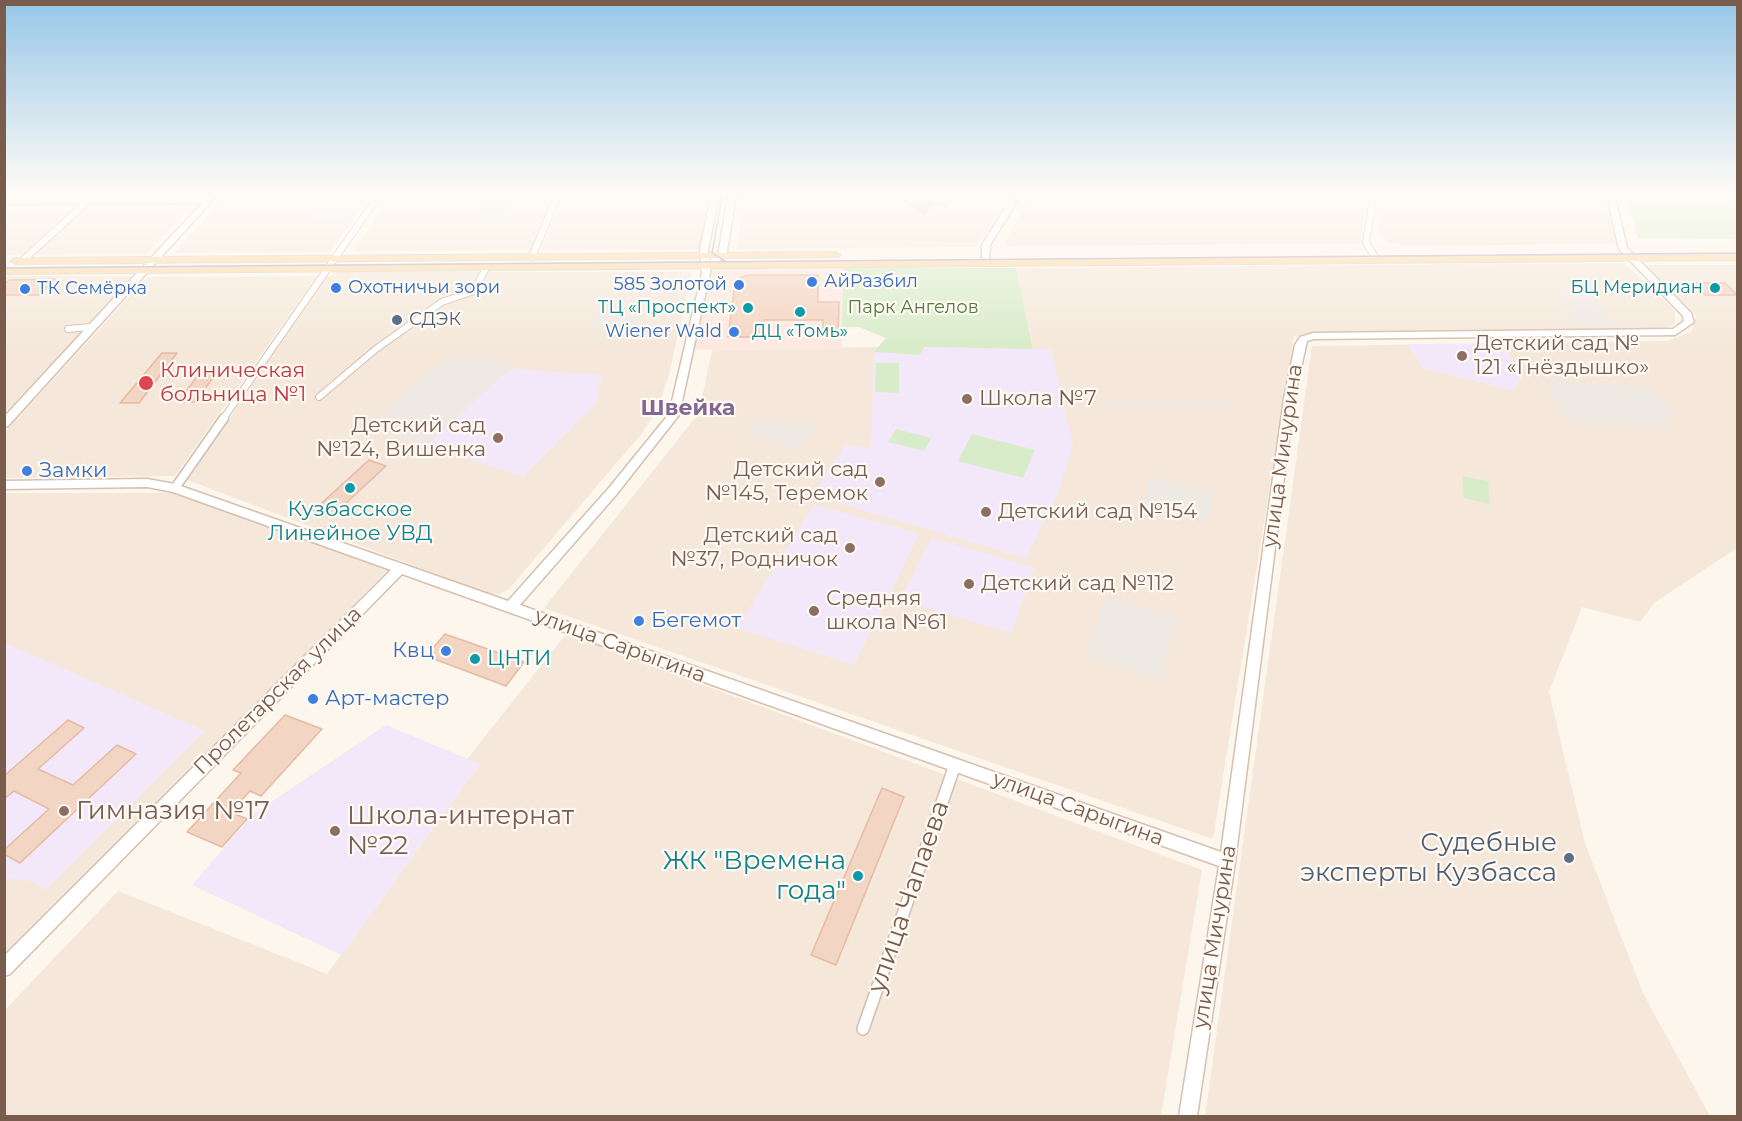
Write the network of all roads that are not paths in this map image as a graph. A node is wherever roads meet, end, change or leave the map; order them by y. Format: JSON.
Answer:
{"nodes":[{"id":1,"x":40,"y":244,"type":"edge"},
{"id":2,"x":168,"y":244,"type":"edge"},
{"id":3,"x":345,"y":244,"type":"edge"},
{"id":4,"x":537,"y":244,"type":"edge"},
{"id":5,"x":708,"y":244,"type":"edge"},
{"id":6,"x":724,"y":244,"type":"edge"},
{"id":7,"x":986,"y":244,"type":"edge"},
{"id":8,"x":1367,"y":244,"type":"edge"},
{"id":9,"x":1622,"y":244,"type":"edge"},
{"id":10,"x":1623,"y":249,"type":"junction"},
{"id":11,"x":1737,"y":249,"type":"edge"},
{"id":12,"x":1370,"y":251,"type":"junction"},
{"id":13,"x":722,"y":256,"type":"junction"},
{"id":14,"x":532,"y":257,"type":"junction"},
{"id":15,"x":1737,"y":257,"type":"edge"},
{"id":16,"x":1632,"y":258,"type":"junction"},
{"id":17,"x":335,"y":259,"type":"junction"},
{"id":18,"x":985,"y":259,"type":"junction"},
{"id":19,"x":153,"y":260,"type":"junction"},
{"id":20,"x":1377,"y":260,"type":"junction"},
{"id":21,"x":4,"y":261,"type":"edge"},
{"id":22,"x":22,"y":261,"type":"junction"},
{"id":23,"x":705,"y":261,"type":"junction"},
{"id":24,"x":486,"y":268,"type":"junction"},
{"id":25,"x":328,"y":269,"type":"junction"},
{"id":26,"x":144,"y":270,"type":"junction"},
{"id":27,"x":4,"y":271,"type":"edge"},
{"id":28,"x":92,"y":327,"type":"junction"},
{"id":29,"x":68,"y":329,"type":"dead end"},
{"id":30,"x":319,"y":397,"type":"dead end"},
{"id":31,"x":4,"y":424,"type":"edge"},
{"id":32,"x":4,"y":485,"type":"edge"},
{"id":33,"x":175,"y":488,"type":"junction"},
{"id":34,"x":399,"y":568,"type":"junction"},
{"id":35,"x":511,"y":607,"type":"junction"},
{"id":36,"x":956,"y":765,"type":"junction"},
{"id":37,"x":1227,"y":862,"type":"junction"},
{"id":38,"x":4,"y":968,"type":"edge"},
{"id":39,"x":863,"y":1029,"type":"dead end"},
{"id":40,"x":1188,"y":1116,"type":"edge"}],
"edges":[{"from":1,"to":22,"type":"street"},
{"from":2,"to":19,"type":"street"},
{"from":3,"to":17,"type":"street"},
{"from":4,"to":14,"type":"street"},
{"from":5,"to":23,"type":"street"},
{"from":6,"to":13,"type":"street"},
{"from":7,"to":18,"type":"street"},
{"from":8,"to":12,"type":"street"},
{"from":9,"to":10,"type":"street"},
{"from":10,"to":11,"type":"main road"},
{"from":10,"to":12,"type":"main road"},
{"from":10,"to":16,"type":"street","name":"улица Мичурина"},
{"from":12,"to":18,"type":"main road"},
{"from":12,"to":20,"type":"street"},
{"from":13,"to":18,"type":"main road"},
{"from":13,"to":23,"type":"main road"},
{"from":14,"to":17,"type":"main road"},
{"from":14,"to":23,"type":"main road"},
{"from":15,"to":16,"type":"main road"},
{"from":16,"to":20,"type":"main road"},
{"from":16,"to":37,"type":"street","name":"улица Мичурина"},
{"from":17,"to":19,"type":"main road"},
{"from":17,"to":25,"type":"street"},
{"from":18,"to":20,"type":"main road"},
{"from":18,"to":23,"type":"main road"},
{"from":19,"to":22,"type":"main road"},
{"from":19,"to":26,"type":"street"},
{"from":21,"to":22,"type":"main road"},
{"from":23,"to":24,"type":"main road"},
{"from":23,"to":35,"type":"street"},
{"from":24,"to":25,"type":"main road"},
{"from":24,"to":30,"type":"street"},
{"from":25,"to":26,"type":"main road"},
{"from":25,"to":33,"type":"street"},
{"from":26,"to":27,"type":"main road"},
{"from":26,"to":28,"type":"street"},
{"from":28,"to":29,"type":"street"},
{"from":28,"to":31,"type":"street"},
{"from":32,"to":33,"type":"street","name":"улица Сарыгина"},
{"from":33,"to":34,"type":"street","name":"улица Сарыгина"},
{"from":34,"to":35,"type":"street","name":"улица Сарыгина"},
{"from":34,"to":38,"type":"street","name":"Пролетарская улица"},
{"from":35,"to":36,"type":"street","name":"улица Сарыгина"},
{"from":36,"to":37,"type":"street","name":"улица Сарыгина"},
{"from":36,"to":39,"type":"street","name":"улица Чапаева"},
{"from":37,"to":40,"type":"street","name":"улица Мичурина"}]}
